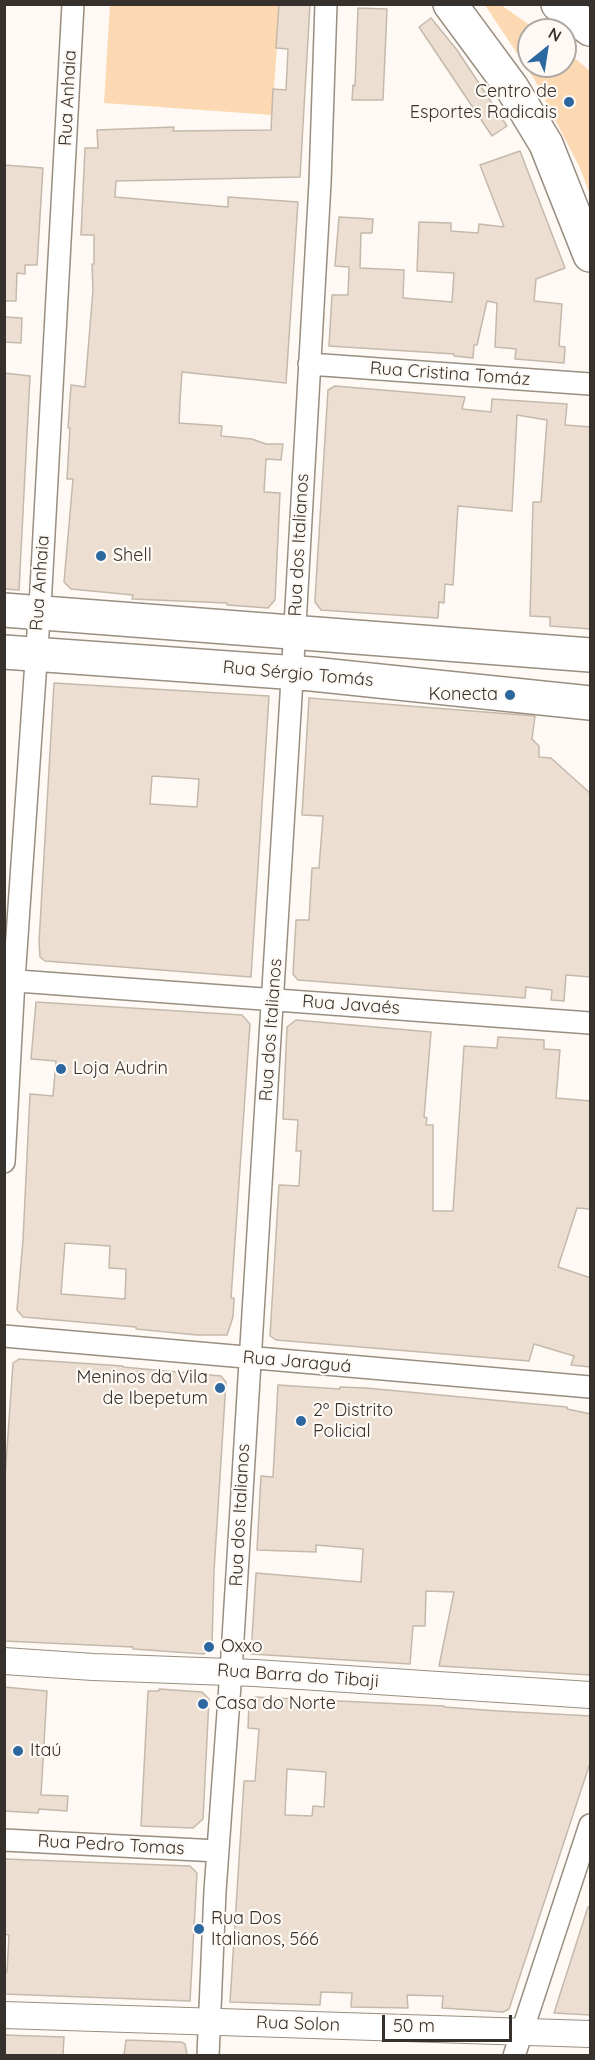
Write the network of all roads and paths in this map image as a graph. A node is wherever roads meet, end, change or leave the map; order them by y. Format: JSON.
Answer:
{"nodes":[{"id":1,"x":73,"y":4,"type":"edge"},
{"id":2,"x":326,"y":4,"type":"edge"},
{"id":3,"x":450,"y":4,"type":"edge"},
{"id":4,"x":558,"y":4,"type":"edge"},
{"id":5,"x":591,"y":29,"type":"edge"},
{"id":6,"x":591,"y":255,"type":"edge"},
{"id":7,"x":309,"y":364,"type":"junction"},
{"id":8,"x":591,"y":384,"type":"edge"},
{"id":9,"x":4,"y":610,"type":"edge"},
{"id":10,"x":39,"y":612,"type":"junction"},
{"id":11,"x":294,"y":633,"type":"junction"},
{"id":12,"x":20,"y":653,"type":"edge"},
{"id":13,"x":591,"y":655,"type":"edge"},
{"id":14,"x":292,"y":672,"type":"junction"},
{"id":15,"x":591,"y":703,"type":"edge"},
{"id":16,"x":9,"y":980,"type":"edge"},
{"id":17,"x":273,"y":999,"type":"junction"},
{"id":18,"x":591,"y":1023,"type":"edge"},
{"id":19,"x":4,"y":1162,"type":"edge"},
{"id":20,"x":4,"y":1336,"type":"edge"},
{"id":21,"x":249,"y":1359,"type":"junction"},
{"id":22,"x":591,"y":1387,"type":"edge"},
{"id":23,"x":4,"y":1661,"type":"edge"},
{"id":24,"x":231,"y":1671,"type":"junction"},
{"id":25,"x":591,"y":1695,"type":"edge"},
{"id":26,"x":591,"y":1825,"type":"edge"},
{"id":27,"x":4,"y":1840,"type":"edge"},
{"id":28,"x":218,"y":1851,"type":"junction"},
{"id":29,"x":4,"y":2015,"type":"edge"},
{"id":30,"x":210,"y":2021,"type":"junction"},
{"id":31,"x":522,"y":2031,"type":"junction"},
{"id":32,"x":591,"y":2034,"type":"edge"},
{"id":33,"x":208,"y":2055,"type":"edge"},
{"id":34,"x":514,"y":2055,"type":"edge"}],
"edges":[{"from":1,"to":10,"type":"street","name":"Rua Anhaia"},
{"from":2,"to":7,"type":"street","name":"Rua dos Italianos"},
{"from":3,"to":6,"type":"main road"},
{"from":4,"to":5,"type":"main road"},
{"from":7,"to":8,"type":"street","name":"Rua Cristina Tomáz"},
{"from":7,"to":11,"type":"street","name":"Rua dos Italianos"},
{"from":9,"to":10,"type":"main road"},
{"from":10,"to":11,"type":"main road"},
{"from":10,"to":12,"type":"street","name":"Rua Anhaia"},
{"from":11,"to":13,"type":"main road"},
{"from":11,"to":14,"type":"street","name":"Rua dos Italianos"},
{"from":12,"to":14,"type":"main road","name":"Rua Sérgio Tomás"},
{"from":12,"to":16,"type":"street","name":"Rua Anhaia"},
{"from":14,"to":15,"type":"main road","name":"Rua Sérgio Tomás"},
{"from":14,"to":17,"type":"street","name":"Rua dos Italianos"},
{"from":16,"to":17,"type":"street","name":"Rua Javaés"},
{"from":16,"to":19,"type":"street","name":"Rua Anhaia"},
{"from":17,"to":18,"type":"street","name":"Rua Javaés"},
{"from":17,"to":21,"type":"street","name":"Rua dos Italianos"},
{"from":20,"to":21,"type":"street","name":"Rua Jaraguá"},
{"from":21,"to":22,"type":"street","name":"Rua Jaraguá"},
{"from":21,"to":24,"type":"street","name":"Rua dos Italianos"},
{"from":23,"to":24,"type":"street","name":"Rua Barra do Tibaji"},
{"from":24,"to":25,"type":"street","name":"Rua Barra do Tibaji"},
{"from":24,"to":28,"type":"street","name":"Rua dos Italianos"},
{"from":26,"to":31,"type":"street"},
{"from":27,"to":28,"type":"street","name":"Rua Pedro Tomas"},
{"from":28,"to":30,"type":"street","name":"Rua dos Italianos"},
{"from":29,"to":30,"type":"street","name":"Rua Solon"},
{"from":30,"to":31,"type":"street","name":"Rua Solon"},
{"from":30,"to":33,"type":"street","name":"Rua dos Italianos"},
{"from":31,"to":32,"type":"street","name":"Rua Solon"},
{"from":31,"to":34,"type":"street"}]}
